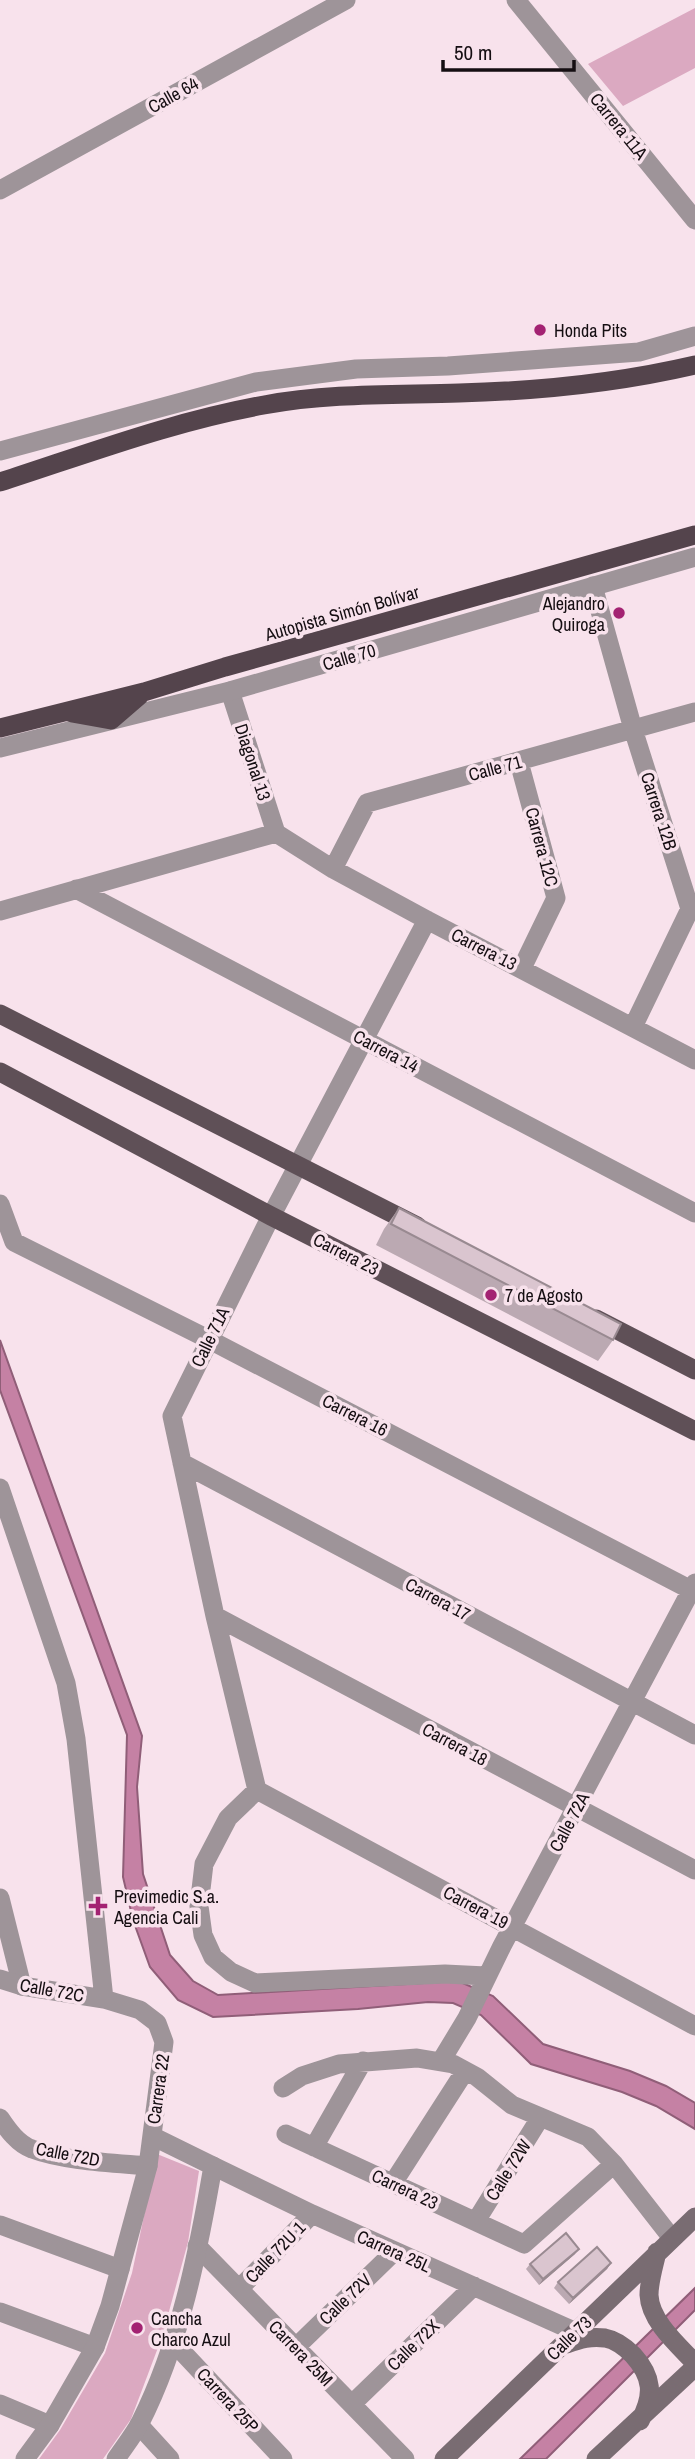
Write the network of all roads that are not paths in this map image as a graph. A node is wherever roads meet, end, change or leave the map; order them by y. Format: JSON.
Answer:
{"nodes":[{"id":1,"x":346,"y":0,"type":"edge"},
{"id":2,"x":516,"y":0,"type":"edge"},
{"id":3,"x":0,"y":190,"type":"edge"},
{"id":4,"x":695,"y":220,"type":"edge"},
{"id":5,"x":695,"y":336,"type":"edge"},
{"id":6,"x":695,"y":365,"type":"edge"},
{"id":7,"x":0,"y":451,"type":"edge"},
{"id":8,"x":0,"y":482,"type":"edge"},
{"id":9,"x":695,"y":535,"type":"edge"},
{"id":10,"x":695,"y":557,"type":"edge"},
{"id":11,"x":593,"y":586,"type":"junction"},
{"id":12,"x":230,"y":691,"type":"junction"},
{"id":13,"x":144,"y":692,"type":"junction"},
{"id":14,"x":64,"y":712,"type":"junction"},
{"id":15,"x":695,"y":712,"type":"edge"},
{"id":16,"x":111,"y":720,"type":"junction"},
{"id":17,"x":0,"y":728,"type":"edge"},
{"id":18,"x":633,"y":729,"type":"junction"},
{"id":19,"x":0,"y":748,"type":"edge"},
{"id":20,"x":519,"y":762,"type":"junction"},
{"id":21,"x":276,"y":832,"type":"junction"},
{"id":22,"x":333,"y":869,"type":"junction"},
{"id":23,"x":76,"y":889,"type":"junction"},
{"id":24,"x":0,"y":911,"type":"edge"},
{"id":25,"x":427,"y":920,"type":"junction"},
{"id":26,"x":522,"y":968,"type":"junction"},
{"id":27,"x":0,"y":1014,"type":"edge"},
{"id":28,"x":633,"y":1027,"type":"junction"},
{"id":29,"x":363,"y":1039,"type":"junction"},
{"id":30,"x":695,"y":1060,"type":"edge"},
{"id":31,"x":0,"y":1072,"type":"edge"},
{"id":32,"x":299,"y":1164,"type":"junction"},
{"id":33,"x":0,"y":1204,"type":"edge"},
{"id":34,"x":695,"y":1213,"type":"edge"},
{"id":35,"x":271,"y":1216,"type":"junction"},
{"id":36,"x":436,"y":1235,"type":"edge"},
{"id":37,"x":584,"y":1312,"type":"edge"},
{"id":38,"x":208,"y":1339,"type":"junction"},
{"id":39,"x":695,"y":1370,"type":"edge"},
{"id":40,"x":695,"y":1431,"type":"edge"},
{"id":41,"x":182,"y":1463,"type":"junction"},
{"id":42,"x":1,"y":1495,"type":"edge"},
{"id":43,"x":694,"y":1588,"type":"edge"},
{"id":44,"x":215,"y":1616,"type":"junction"},
{"id":45,"x":632,"y":1703,"type":"junction"},
{"id":46,"x":695,"y":1735,"type":"edge"},
{"id":47,"x":257,"y":1790,"type":"junction"},
{"id":48,"x":576,"y":1808,"type":"junction"},
{"id":49,"x":695,"y":1870,"type":"edge"},
{"id":50,"x":0,"y":1898,"type":"edge"},
{"id":51,"x":513,"y":1927,"type":"junction"},
{"id":52,"x":0,"y":1979,"type":"edge"},
{"id":53,"x":484,"y":1980,"type":"junction"},
{"id":54,"x":22,"y":1986,"type":"junction"},
{"id":55,"x":104,"y":1999,"type":"junction"},
{"id":56,"x":695,"y":2026,"type":"edge"},
{"id":57,"x":363,"y":2061,"type":"junction"},
{"id":58,"x":440,"y":2061,"type":"junction"},
{"id":59,"x":465,"y":2070,"type":"junction"},
{"id":60,"x":283,"y":2088,"type":"dead end"},
{"id":61,"x":0,"y":2118,"type":"edge"},
{"id":62,"x":540,"y":2118,"type":"junction"},
{"id":63,"x":286,"y":2134,"type":"dead end"},
{"id":64,"x":152,"y":2136,"type":"junction"},
{"id":65,"x":314,"y":2147,"type":"junction"},
{"id":66,"x":614,"y":2164,"type":"junction"},
{"id":67,"x":148,"y":2166,"type":"junction"},
{"id":68,"x":213,"y":2166,"type":"junction"},
{"id":69,"x":393,"y":2183,"type":"junction"},
{"id":70,"x":312,"y":2214,"type":"junction"},
{"id":71,"x":695,"y":2217,"type":"edge"},
{"id":72,"x":476,"y":2221,"type":"junction"},
{"id":73,"x":2,"y":2226,"type":"edge"},
{"id":74,"x":671,"y":2237,"type":"junction"},
{"id":75,"x":197,"y":2246,"type":"junction"},
{"id":76,"x":395,"y":2251,"type":"junction"},
{"id":77,"x":657,"y":2252,"type":"junction"},
{"id":78,"x":120,"y":2269,"type":"junction"},
{"id":79,"x":474,"y":2287,"type":"junction"},
{"id":80,"x":239,"y":2289,"type":"junction"},
{"id":81,"x":0,"y":2312,"type":"edge"},
{"id":82,"x":575,"y":2338,"type":"junction"},
{"id":83,"x":173,"y":2342,"type":"junction"},
{"id":84,"x":94,"y":2347,"type":"junction"},
{"id":85,"x":296,"y":2347,"type":"junction"},
{"id":86,"x":695,"y":2365,"type":"edge"},
{"id":87,"x":0,"y":2404,"type":"edge"},
{"id":88,"x":352,"y":2404,"type":"junction"},
{"id":89,"x":640,"y":2421,"type":"junction"},
{"id":90,"x":139,"y":2424,"type":"junction"},
{"id":91,"x":50,"y":2425,"type":"junction"},
{"id":92,"x":25,"y":2459,"type":"edge"},
{"id":93,"x":116,"y":2459,"type":"edge"},
{"id":94,"x":170,"y":2459,"type":"edge"},
{"id":95,"x":283,"y":2459,"type":"edge"},
{"id":96,"x":405,"y":2459,"type":"edge"},
{"id":97,"x":444,"y":2459,"type":"edge"},
{"id":98,"x":596,"y":2459,"type":"edge"}],
"edges":[{"from":1,"to":3,"type":"street","name":"Calle 64"},
{"from":2,"to":4,"type":"street","name":"Carrera 11A"},
{"from":5,"to":7,"type":"street"},
{"from":6,"to":8,"type":"highway"},
{"from":9,"to":13,"type":"highway","name":"Autopista Simón Bolívar"},
{"from":10,"to":11,"type":"street","name":"Calle 70"},
{"from":11,"to":12,"type":"street","name":"Calle 70"},
{"from":11,"to":18,"type":"street","name":"Carrera 12B"},
{"from":12,"to":16,"type":"street","name":"Calle 70"},
{"from":12,"to":21,"type":"street","name":"Diagonal 13"},
{"from":13,"to":14,"type":"highway","name":"Autopista Simón Bolívar"},
{"from":13,"to":16,"type":"highway"},
{"from":14,"to":16,"type":"highway"},
{"from":14,"to":17,"type":"highway","name":"Autopista Simón Bolívar"},
{"from":15,"to":18,"type":"street","name":"Calle 71"},
{"from":16,"to":19,"type":"street","name":"Calle 70"},
{"from":18,"to":20,"type":"street","name":"Calle 71"},
{"from":18,"to":28,"type":"street","name":"Carrera 12B"},
{"from":20,"to":22,"type":"street","name":"Calle 71"},
{"from":20,"to":26,"type":"street","name":"Carrera 12C"},
{"from":21,"to":22,"type":"street","name":"Carrera 13"},
{"from":21,"to":23,"type":"street"},
{"from":22,"to":25,"type":"street","name":"Carrera 13"},
{"from":23,"to":24,"type":"street"},
{"from":23,"to":29,"type":"street","name":"Carrera 14"},
{"from":25,"to":26,"type":"street","name":"Carrera 13"},
{"from":25,"to":29,"type":"street","name":"Calle 71A"},
{"from":26,"to":28,"type":"street","name":"Carrera 13"},
{"from":27,"to":32,"type":"main road"},
{"from":28,"to":30,"type":"street","name":"Carrera 13"},
{"from":29,"to":32,"type":"street","name":"Calle 71A"},
{"from":29,"to":34,"type":"street","name":"Carrera 14"},
{"from":31,"to":35,"type":"main road","name":"Carrera 23"},
{"from":32,"to":35,"type":"street","name":"Calle 71A"},
{"from":32,"to":36,"type":"main road"},
{"from":33,"to":38,"type":"street","name":"Carrera 16"},
{"from":35,"to":38,"type":"street","name":"Calle 71A"},
{"from":35,"to":40,"type":"main road","name":"Carrera 23"},
{"from":37,"to":39,"type":"main road"},
{"from":38,"to":41,"type":"street","name":"Calle 71A"},
{"from":38,"to":43,"type":"street","name":"Carrera 16"},
{"from":41,"to":44,"type":"street","name":"Calle 71A"},
{"from":41,"to":45,"type":"street","name":"Carrera 17"},
{"from":42,"to":55,"type":"street"},
{"from":43,"to":45,"type":"street","name":"Calle 72A"},
{"from":44,"to":47,"type":"street","name":"Calle 71A"},
{"from":44,"to":48,"type":"street","name":"Carrera 18"},
{"from":45,"to":46,"type":"street","name":"Carrera 17"},
{"from":45,"to":48,"type":"street","name":"Calle 72A"},
{"from":47,"to":51,"type":"street","name":"Carrera 19"},
{"from":47,"to":53,"type":"street"},
{"from":48,"to":49,"type":"street","name":"Carrera 18"},
{"from":48,"to":51,"type":"street","name":"Calle 72A"},
{"from":50,"to":54,"type":"street"},
{"from":51,"to":53,"type":"street","name":"Calle 72A"},
{"from":51,"to":56,"type":"street","name":"Carrera 19"},
{"from":52,"to":54,"type":"street","name":"Calle 72C"},
{"from":53,"to":58,"type":"street","name":"Calle 72A"},
{"from":54,"to":55,"type":"street","name":"Calle 72C"},
{"from":55,"to":64,"type":"street","name":"Carrera 22"},
{"from":57,"to":58,"type":"street"},
{"from":57,"to":60,"type":"street"},
{"from":57,"to":65,"type":"street"},
{"from":58,"to":59,"type":"street"},
{"from":59,"to":62,"type":"street"},
{"from":59,"to":69,"type":"street"},
{"from":61,"to":67,"type":"street","name":"Calle 72D"},
{"from":62,"to":66,"type":"street"},
{"from":62,"to":72,"type":"street","name":"Calle 72W"},
{"from":63,"to":65,"type":"street","name":"Carrera 23"},
{"from":64,"to":67,"type":"street","name":"Carrera 22"},
{"from":64,"to":68,"type":"street","name":"Carrera 25L"},
{"from":65,"to":69,"type":"street","name":"Carrera 23"},
{"from":66,"to":72,"type":"street","name":"Carrera 23"},
{"from":66,"to":74,"type":"street"},
{"from":67,"to":78,"type":"street","name":"Carrera 22"},
{"from":68,"to":70,"type":"street","name":"Carrera 25L"},
{"from":68,"to":75,"type":"street"},
{"from":69,"to":72,"type":"street","name":"Carrera 23"},
{"from":70,"to":76,"type":"street","name":"Carrera 25L"},
{"from":70,"to":80,"type":"street","name":"Calle 72U 1"},
{"from":71,"to":74,"type":"main road","name":"Calle 73"},
{"from":73,"to":78,"type":"street"},
{"from":74,"to":77,"type":"main road","name":"Calle 73"},
{"from":75,"to":80,"type":"street","name":"Carrera 25M"},
{"from":75,"to":83,"type":"street"},
{"from":76,"to":79,"type":"street","name":"Carrera 25L"},
{"from":76,"to":85,"type":"street","name":"Calle 72V"},
{"from":77,"to":82,"type":"main road","name":"Calle 73"},
{"from":77,"to":86,"type":"main road"},
{"from":78,"to":84,"type":"street","name":"Carrera 22"},
{"from":79,"to":82,"type":"street","name":"Carrera 25L"},
{"from":79,"to":88,"type":"street","name":"Calle 72X"},
{"from":80,"to":85,"type":"street","name":"Carrera 25M"},
{"from":81,"to":84,"type":"street"},
{"from":82,"to":89,"type":"main road"},
{"from":82,"to":97,"type":"main road","name":"Calle 73"},
{"from":83,"to":90,"type":"street"},
{"from":83,"to":95,"type":"street","name":"Carrera 25P"},
{"from":84,"to":91,"type":"street","name":"Carrera 22"},
{"from":85,"to":88,"type":"street","name":"Carrera 25M"},
{"from":86,"to":89,"type":"main road"},
{"from":87,"to":91,"type":"street"},
{"from":88,"to":96,"type":"street","name":"Carrera 25M"},
{"from":89,"to":98,"type":"main road"},
{"from":90,"to":93,"type":"street"},
{"from":90,"to":94,"type":"street"},
{"from":91,"to":92,"type":"street","name":"Carrera 22"}]}
